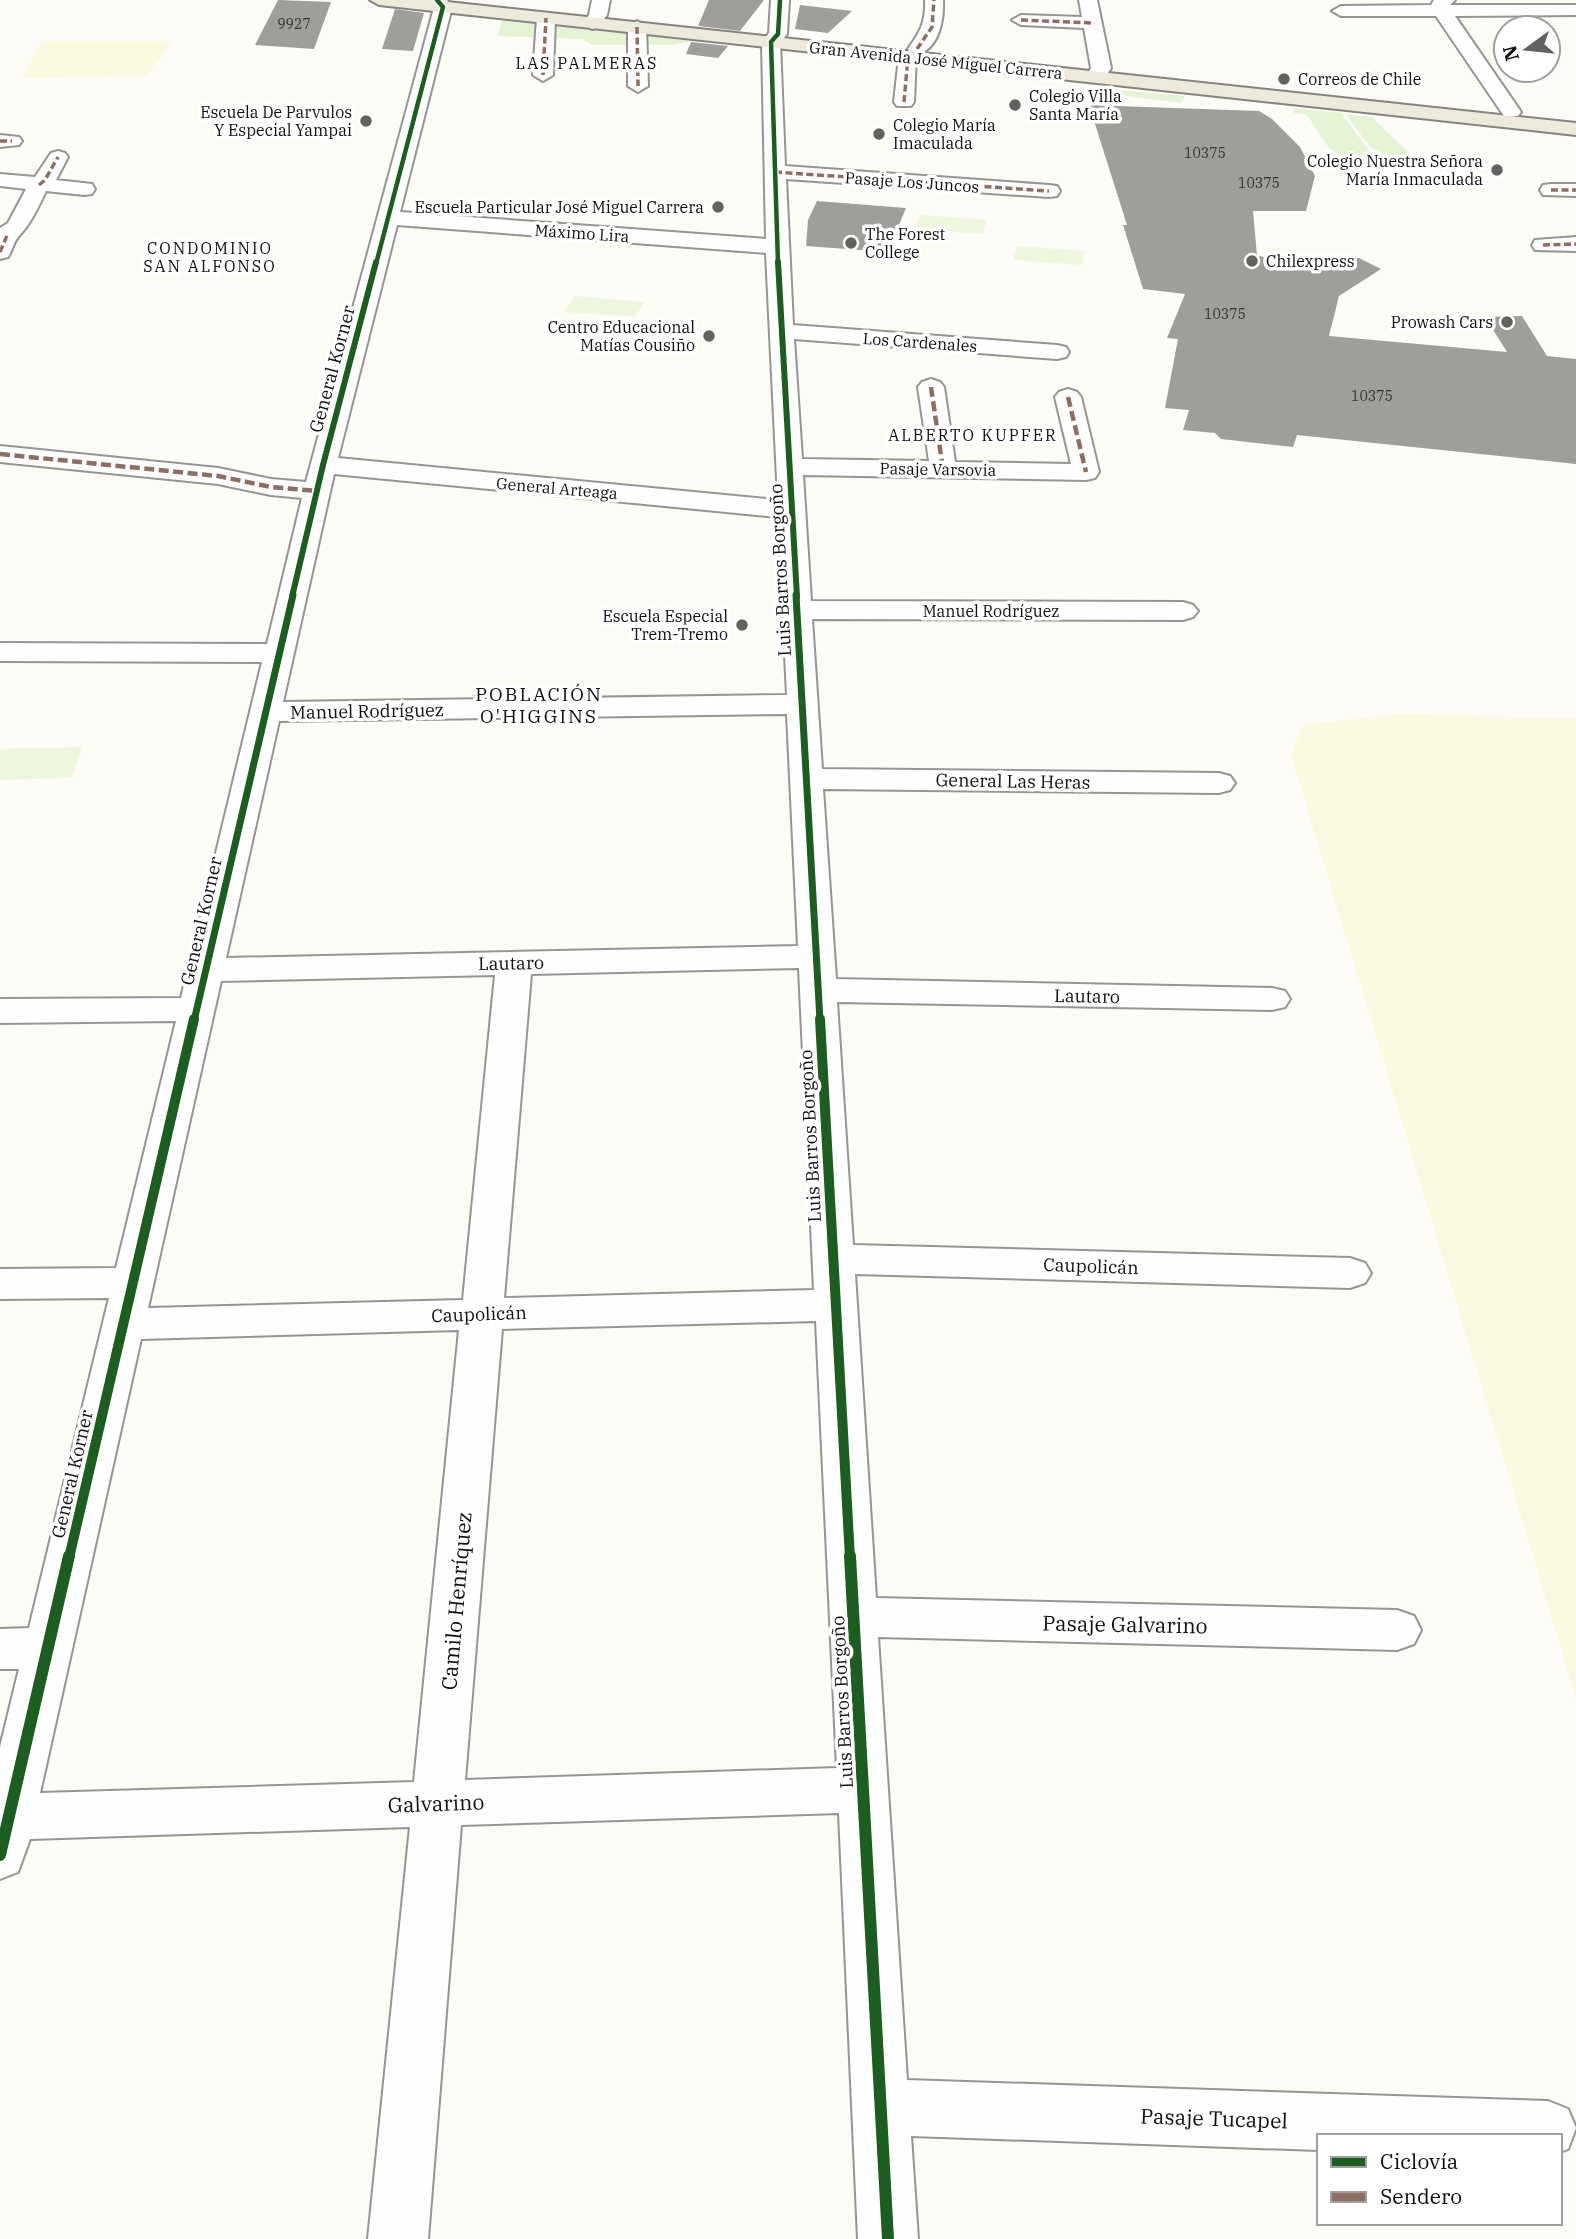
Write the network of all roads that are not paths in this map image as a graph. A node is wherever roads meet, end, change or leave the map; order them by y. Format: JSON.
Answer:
{"nodes":[{"id":1,"x":379,"y":0,"type":"edge"},
{"id":2,"x":780,"y":0,"type":"edge"},
{"id":3,"x":934,"y":0,"type":"edge"},
{"id":4,"x":1088,"y":0,"type":"edge"},
{"id":5,"x":446,"y":2,"type":"edge"},
{"id":6,"x":1444,"y":5,"type":"edge"},
{"id":7,"x":1576,"y":10,"type":"edge"},
{"id":8,"x":1341,"y":11,"type":"dead end"},
{"id":9,"x":597,"y":13,"type":"edge"},
{"id":10,"x":546,"y":18,"type":"junction"},
{"id":11,"x":1021,"y":20,"type":"dead end"},
{"id":12,"x":1093,"y":23,"type":"junction"},
{"id":13,"x":637,"y":27,"type":"junction"},
{"id":14,"x":774,"y":38,"type":"junction"},
{"id":15,"x":912,"y":53,"type":"junction"},
{"id":16,"x":1099,"y":73,"type":"junction"},
{"id":17,"x":542,"y":75,"type":"dead end"},
{"id":18,"x":638,"y":86,"type":"dead end"},
{"id":19,"x":904,"y":102,"type":"dead end"},
{"id":20,"x":1511,"y":112,"type":"junction"},
{"id":21,"x":1576,"y":119,"type":"edge"},
{"id":22,"x":1576,"y":129,"type":"edge"},
{"id":23,"x":58,"y":157,"type":"dead end"},
{"id":24,"x":775,"y":172,"type":"junction"},
{"id":25,"x":0,"y":180,"type":"edge"},
{"id":26,"x":38,"y":184,"type":"junction"},
{"id":27,"x":84,"y":189,"type":"dead end"},
{"id":28,"x":1551,"y":190,"type":"dead end"},
{"id":29,"x":1576,"y":190,"type":"edge"},
{"id":30,"x":1049,"y":191,"type":"dead end"},
{"id":31,"x":388,"y":218,"type":"junction"},
{"id":32,"x":3,"y":240,"type":"edge"},
{"id":33,"x":1576,"y":244,"type":"edge"},
{"id":34,"x":1543,"y":245,"type":"dead end"},
{"id":35,"x":776,"y":247,"type":"junction"},
{"id":36,"x":782,"y":331,"type":"junction"},
{"id":37,"x":1057,"y":352,"type":"dead end"},
{"id":38,"x":931,"y":387,"type":"dead end"},
{"id":39,"x":1068,"y":397,"type":"dead end"},
{"id":40,"x":0,"y":454,"type":"edge"},
{"id":41,"x":790,"y":467,"type":"junction"},
{"id":42,"x":943,"y":469,"type":"junction"},
{"id":43,"x":320,"y":478,"type":"junction"},
{"id":44,"x":792,"y":510,"type":"junction"},
{"id":45,"x":798,"y":610,"type":"junction"},
{"id":46,"x":1183,"y":611,"type":"dead end"},
{"id":47,"x":0,"y":652,"type":"edge"},
{"id":48,"x":279,"y":653,"type":"junction"},
{"id":49,"x":804,"y":704,"type":"junction"},
{"id":50,"x":265,"y":712,"type":"junction"},
{"id":51,"x":808,"y":779,"type":"junction"},
{"id":52,"x":1219,"y":783,"type":"dead end"},
{"id":53,"x":514,"y":963,"type":"junction"},
{"id":54,"x":205,"y":970,"type":"junction"},
{"id":55,"x":818,"y":974,"type":"junction"},
{"id":56,"x":1272,"y":999,"type":"dead end"},
{"id":57,"x":197,"y":1009,"type":"junction"},
{"id":58,"x":0,"y":1011,"type":"edge"},
{"id":59,"x":1350,"y":1273,"type":"dead end"},
{"id":60,"x":833,"y":1282,"type":"junction"},
{"id":61,"x":132,"y":1283,"type":"junction"},
{"id":62,"x":0,"y":1284,"type":"edge"},
{"id":63,"x":482,"y":1314,"type":"junction"},
{"id":64,"x":123,"y":1324,"type":"junction"},
{"id":65,"x":853,"y":1617,"type":"junction"},
{"id":66,"x":1397,"y":1630,"type":"dead end"},
{"id":67,"x":0,"y":1648,"type":"edge"},
{"id":68,"x":48,"y":1648,"type":"junction"},
{"id":69,"x":863,"y":1790,"type":"junction"},
{"id":70,"x":438,"y":1803,"type":"junction"},
{"id":71,"x":4,"y":1836,"type":"edge"},
{"id":72,"x":881,"y":2107,"type":"junction"},
{"id":73,"x":1548,"y":2129,"type":"dead end"},
{"id":74,"x":398,"y":2239,"type":"edge"},
{"id":75,"x":888,"y":2239,"type":"edge"}],
"edges":[{"from":1,"to":5,"type":"main road","name":"Gran Avenida José Miguel Carrera"},
{"from":2,"to":14,"type":"street","name":"Luis Barros Borgoño"},
{"from":3,"to":15,"type":"street"},
{"from":4,"to":12,"type":"street"},
{"from":5,"to":9,"type":"main road","name":"Gran Avenida José Miguel Carrera"},
{"from":5,"to":10,"type":"main road","name":"Gran Avenida José Miguel Carrera"},
{"from":5,"to":31,"type":"street","name":"General Korner"},
{"from":6,"to":7,"type":"street"},
{"from":6,"to":8,"type":"street"},
{"from":6,"to":20,"type":"street"},
{"from":9,"to":10,"type":"main road","name":"Gran Avenida José Miguel Carrera"},
{"from":9,"to":13,"type":"main road","name":"Gran Avenida José Miguel Carrera"},
{"from":9,"to":14,"type":"main road","name":"Gran Avenida José Miguel Carrera"},
{"from":10,"to":17,"type":"street"},
{"from":11,"to":12,"type":"street"},
{"from":12,"to":16,"type":"street"},
{"from":13,"to":14,"type":"main road","name":"Gran Avenida José Miguel Carrera"},
{"from":13,"to":18,"type":"street"},
{"from":14,"to":15,"type":"main road","name":"Gran Avenida José Miguel Carrera"},
{"from":14,"to":24,"type":"street","name":"Luis Barros Borgoño"},
{"from":15,"to":16,"type":"main road","name":"Gran Avenida José Miguel Carrera"},
{"from":15,"to":19,"type":"street"},
{"from":16,"to":20,"type":"main road","name":"Gran Avenida José Miguel Carrera"},
{"from":16,"to":22,"type":"main road","name":"Gran Avenida José Miguel Carrera"},
{"from":20,"to":21,"type":"main road","name":"Gran Avenida José Miguel Carrera"},
{"from":23,"to":26,"type":"street"},
{"from":24,"to":30,"type":"street","name":"Pasaje Los Juncos"},
{"from":24,"to":35,"type":"street","name":"Luis Barros Borgoño"},
{"from":25,"to":26,"type":"street"},
{"from":26,"to":27,"type":"street"},
{"from":26,"to":32,"type":"street"},
{"from":28,"to":29,"type":"street"},
{"from":31,"to":35,"type":"street","name":"Máximo Lira"},
{"from":31,"to":43,"type":"street","name":"General Korner"},
{"from":33,"to":34,"type":"street"},
{"from":35,"to":36,"type":"street","name":"Luis Barros Borgoño"},
{"from":36,"to":37,"type":"street","name":"Los Cardenales"},
{"from":36,"to":41,"type":"street","name":"Luis Barros Borgoño"},
{"from":38,"to":42,"type":"street"},
{"from":39,"to":42,"type":"street","name":"Pasaje Varsovia"},
{"from":40,"to":43,"type":"street","name":"General Arteaga"},
{"from":41,"to":42,"type":"street","name":"Pasaje Varsovia"},
{"from":41,"to":44,"type":"street","name":"Luis Barros Borgoño"},
{"from":43,"to":44,"type":"street","name":"General Arteaga"},
{"from":43,"to":48,"type":"street","name":"General Korner"},
{"from":44,"to":45,"type":"street","name":"Luis Barros Borgoño"},
{"from":45,"to":46,"type":"street","name":"Manuel Rodríguez"},
{"from":45,"to":49,"type":"street","name":"Luis Barros Borgoño"},
{"from":47,"to":48,"type":"street"},
{"from":48,"to":50,"type":"street","name":"General Korner"},
{"from":49,"to":50,"type":"street","name":"Manuel Rodríguez"},
{"from":49,"to":51,"type":"street","name":"Luis Barros Borgoño"},
{"from":50,"to":54,"type":"street","name":"General Korner"},
{"from":51,"to":52,"type":"street","name":"General Las Heras"},
{"from":51,"to":55,"type":"street","name":"Luis Barros Borgoño"},
{"from":53,"to":54,"type":"street","name":"Lautaro"},
{"from":53,"to":55,"type":"street","name":"Lautaro"},
{"from":53,"to":63,"type":"street","name":"Camilo Henríquez"},
{"from":54,"to":57,"type":"street","name":"General Korner"},
{"from":55,"to":56,"type":"street","name":"Lautaro"},
{"from":55,"to":60,"type":"street","name":"Luis Barros Borgoño"},
{"from":57,"to":58,"type":"street"},
{"from":57,"to":61,"type":"street","name":"General Korner"},
{"from":59,"to":60,"type":"street","name":"Caupolicán"},
{"from":60,"to":63,"type":"street","name":"Caupolicán"},
{"from":60,"to":65,"type":"street","name":"Luis Barros Borgoño"},
{"from":61,"to":62,"type":"street"},
{"from":61,"to":64,"type":"street","name":"General Korner"},
{"from":63,"to":64,"type":"street","name":"Caupolicán"},
{"from":63,"to":70,"type":"street","name":"Camilo Henríquez"},
{"from":64,"to":68,"type":"street","name":"General Korner"},
{"from":65,"to":66,"type":"street","name":"Pasaje Galvarino"},
{"from":65,"to":69,"type":"street","name":"Luis Barros Borgoño"},
{"from":67,"to":68,"type":"street"},
{"from":68,"to":71,"type":"street","name":"General Korner"},
{"from":69,"to":70,"type":"street","name":"Galvarino"},
{"from":69,"to":72,"type":"street","name":"Luis Barros Borgoño"},
{"from":70,"to":71,"type":"street","name":"Galvarino"},
{"from":70,"to":74,"type":"street","name":"Camilo Henríquez"},
{"from":72,"to":73,"type":"street","name":"Pasaje Tucapel"},
{"from":72,"to":75,"type":"street","name":"Luis Barros Borgoño"}]}
